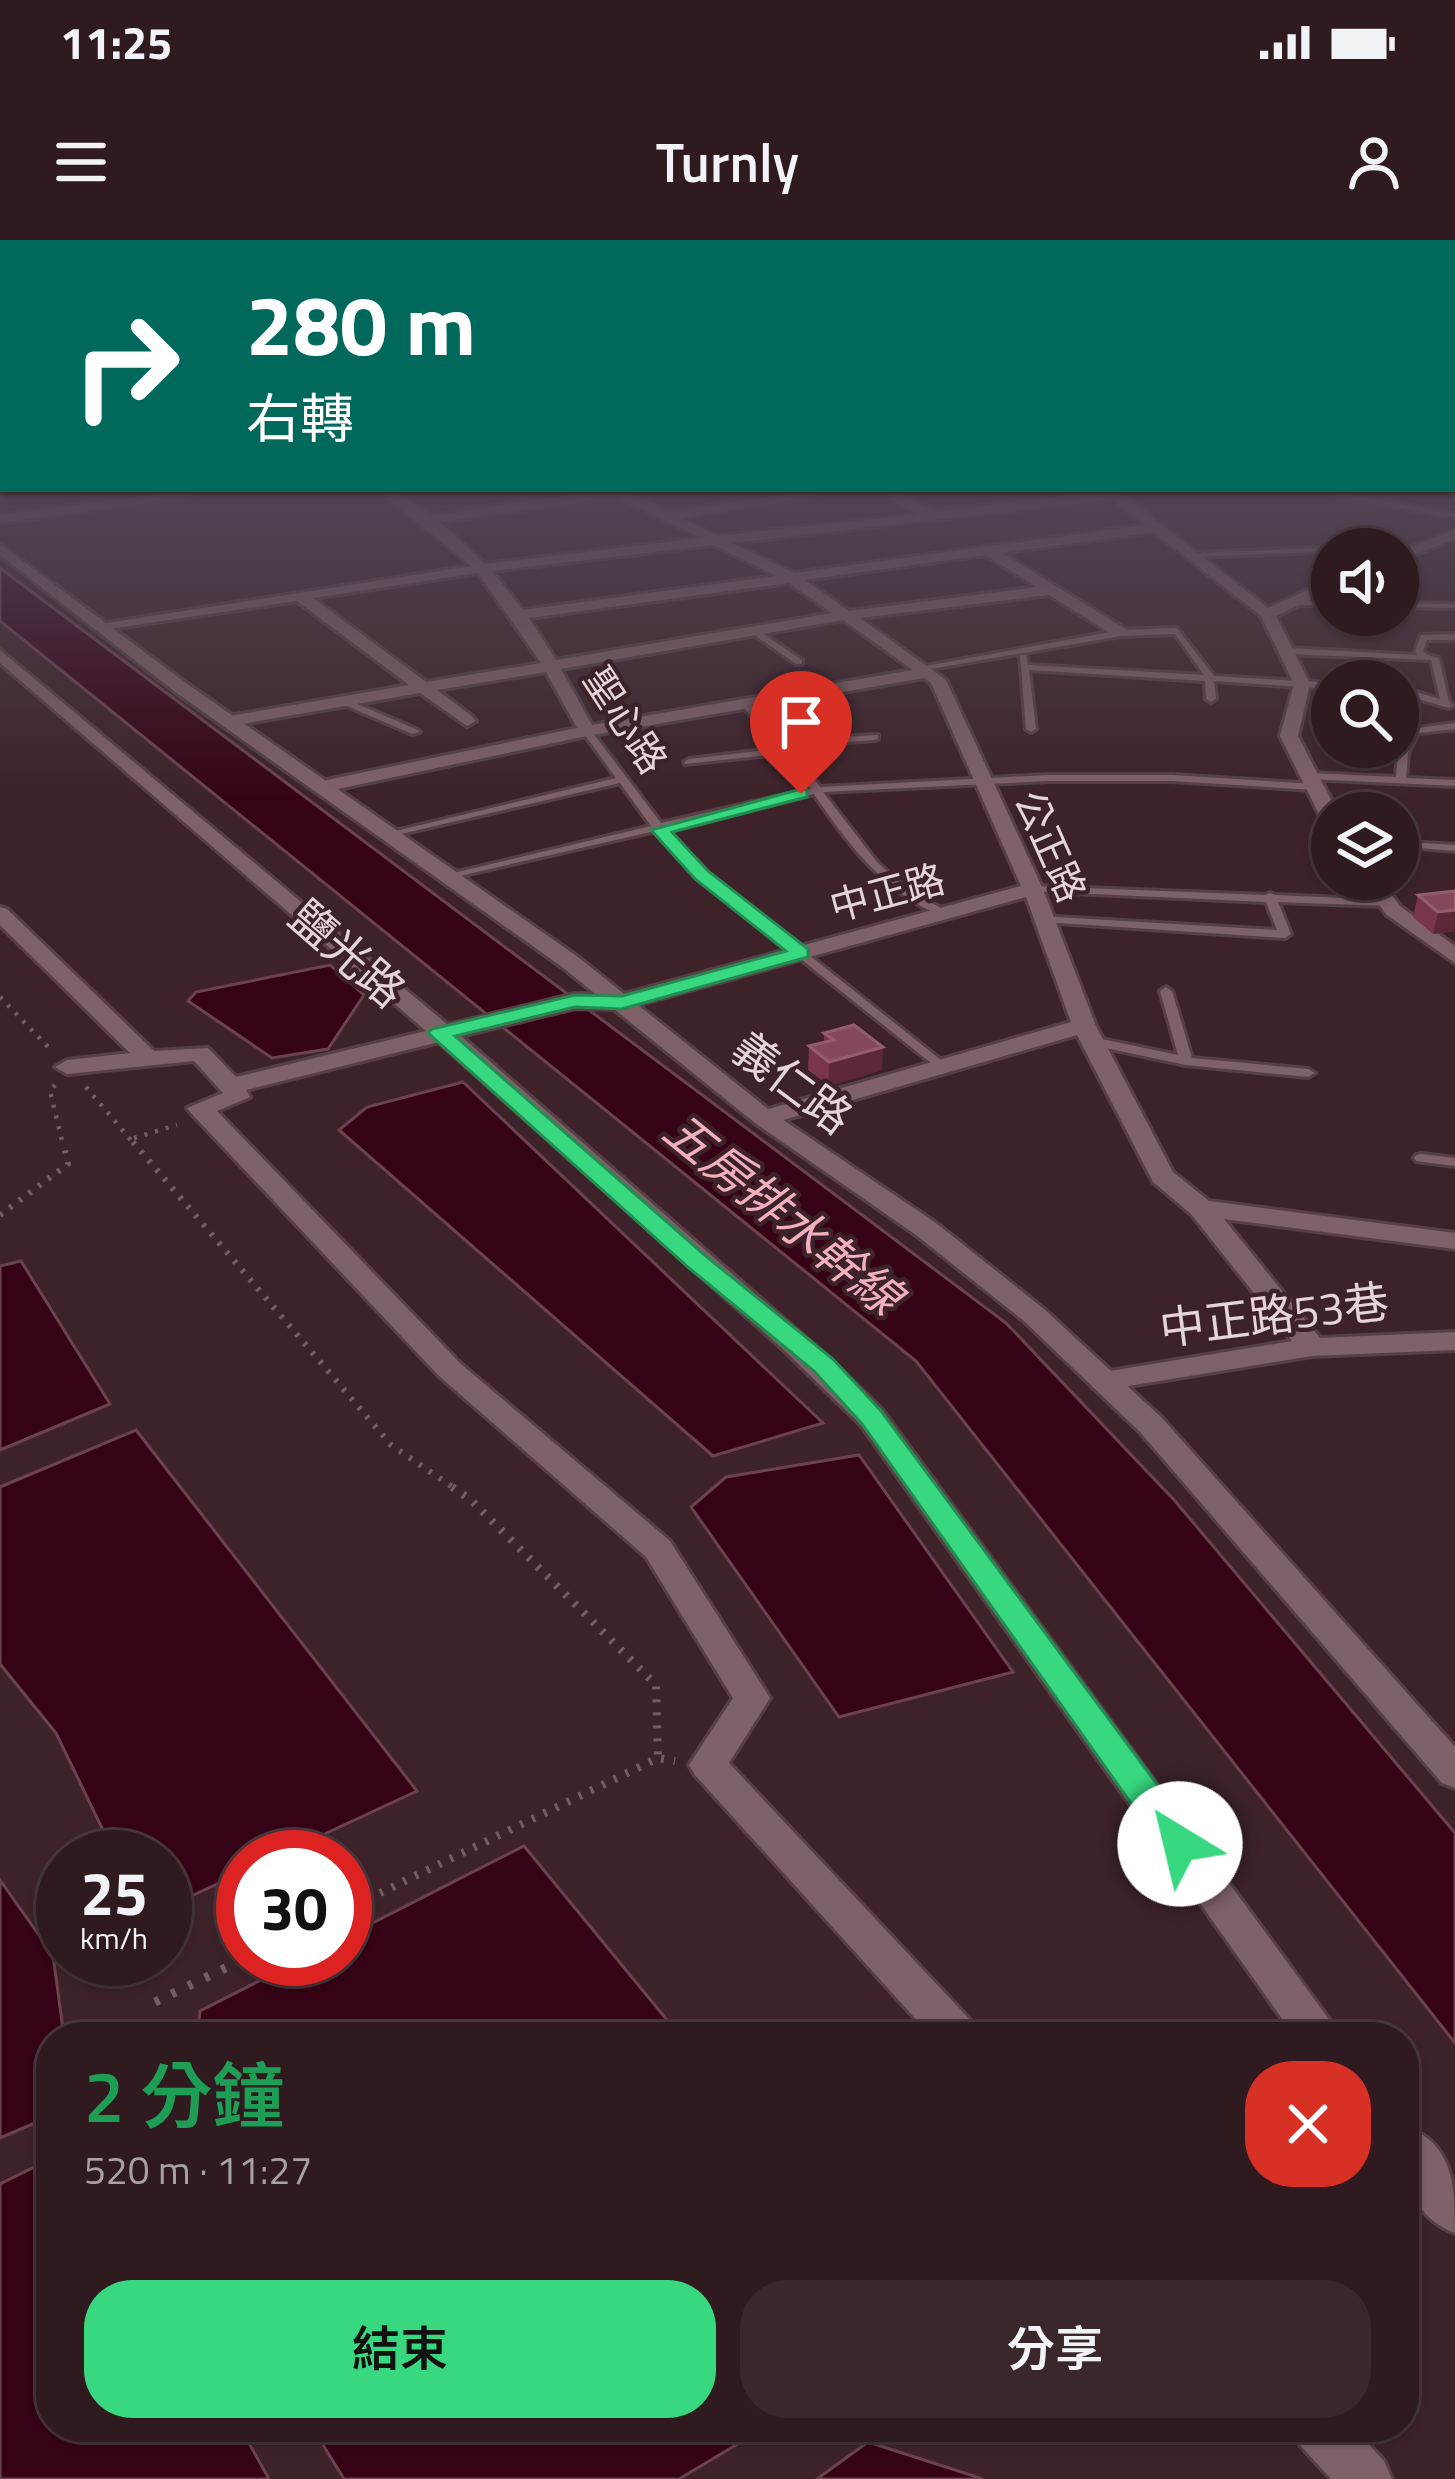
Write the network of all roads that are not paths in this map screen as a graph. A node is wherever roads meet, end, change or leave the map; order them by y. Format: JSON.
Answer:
{"nodes":[{"id":1,"x":53,"y":588,"type":"edge"},
{"id":2,"x":347,"y":588,"type":"edge"},
{"id":3,"x":501,"y":588,"type":"edge"},
{"id":4,"x":715,"y":588,"type":"edge"},
{"id":5,"x":806,"y":588,"type":"edge"},
{"id":6,"x":1237,"y":588,"type":"edge"},
{"id":7,"x":1051,"y":590,"type":"joint"},
{"id":8,"x":1311,"y":591,"type":"edge"},
{"id":9,"x":299,"y":596,"type":"junction"},
{"id":10,"x":1285,"y":602,"type":"junction"},
{"id":11,"x":1311,"y":603,"type":"edge"},
{"id":12,"x":1419,"y":605,"type":"edge"},
{"id":13,"x":1455,"y":606,"type":"edge"},
{"id":14,"x":1268,"y":614,"type":"junction"},
{"id":15,"x":520,"y":615,"type":"junction"},
{"id":16,"x":842,"y":616,"type":"junction"},
{"id":17,"x":102,"y":626,"type":"junction"},
{"id":18,"x":753,"y":630,"type":"junction"},
{"id":19,"x":1121,"y":633,"type":"junction"},
{"id":20,"x":1455,"y":637,"type":"edge"},
{"id":21,"x":1021,"y":650,"type":"junction"},
{"id":22,"x":1287,"y":651,"type":"junction"},
{"id":23,"x":0,"y":655,"type":"edge"},
{"id":24,"x":1425,"y":658,"type":"junction"},
{"id":25,"x":800,"y":662,"type":"dead end"},
{"id":26,"x":552,"y":665,"type":"junction"},
{"id":27,"x":1025,"y":667,"type":"junction"},
{"id":28,"x":922,"y":670,"type":"junction"},
{"id":29,"x":1209,"y":675,"type":"junction"},
{"id":30,"x":1302,"y":684,"type":"junction"},
{"id":31,"x":1311,"y":685,"type":"edge"},
{"id":32,"x":424,"y":688,"type":"junction"},
{"id":33,"x":1419,"y":696,"type":"edge"},
{"id":34,"x":1211,"y":699,"type":"dead end"},
{"id":35,"x":343,"y":701,"type":"junction"},
{"id":36,"x":742,"y":702,"type":"junction"},
{"id":37,"x":1450,"y":705,"type":"edge"},
{"id":38,"x":230,"y":721,"type":"junction"},
{"id":39,"x":467,"y":721,"type":"dead end"},
{"id":40,"x":1455,"y":727,"type":"edge"},
{"id":41,"x":1030,"y":729,"type":"dead end"},
{"id":42,"x":586,"y":730,"type":"junction"},
{"id":43,"x":415,"y":732,"type":"dead end"},
{"id":44,"x":875,"y":736,"type":"dead end"},
{"id":45,"x":788,"y":746,"type":"junction"},
{"id":46,"x":689,"y":762,"type":"dead end"},
{"id":47,"x":981,"y":778,"type":"junction"},
{"id":48,"x":1401,"y":778,"type":"junction"},
{"id":49,"x":623,"y":779,"type":"junction"},
{"id":50,"x":1313,"y":781,"type":"junction"},
{"id":51,"x":1455,"y":783,"type":"edge"},
{"id":52,"x":324,"y":786,"type":"junction"},
{"id":53,"x":817,"y":791,"type":"junction"},
{"id":54,"x":1318,"y":792,"type":"edge"},
{"id":55,"x":660,"y":830,"type":"junction"},
{"id":56,"x":388,"y":834,"type":"junction"},
{"id":57,"x":1423,"y":846,"type":"dead end"},
{"id":58,"x":1455,"y":848,"type":"edge"},
{"id":59,"x":451,"y":875,"type":"junction"},
{"id":60,"x":1033,"y":890,"type":"junction"},
{"id":61,"x":1270,"y":896,"type":"junction"},
{"id":62,"x":1385,"y":900,"type":"edge"},
{"id":63,"x":1387,"y":903,"type":"junction"},
{"id":64,"x":0,"y":913,"type":"edge"},
{"id":65,"x":944,"y":914,"type":"junction"},
{"id":66,"x":1044,"y":918,"type":"junction"},
{"id":67,"x":801,"y":953,"type":"junction"},
{"id":68,"x":1455,"y":956,"type":"edge"},
{"id":69,"x":1166,"y":991,"type":"dead end"},
{"id":70,"x":622,"y":1002,"type":"junction"},
{"id":71,"x":439,"y":1033,"type":"junction"},
{"id":72,"x":1088,"y":1034,"type":"junction"},
{"id":73,"x":148,"y":1058,"type":"junction"},
{"id":74,"x":1186,"y":1061,"type":"junction"},
{"id":75,"x":68,"y":1067,"type":"road end"},
{"id":76,"x":941,"y":1067,"type":"junction"},
{"id":77,"x":1308,"y":1073,"type":"dead end"},
{"id":78,"x":231,"y":1086,"type":"junction"},
{"id":79,"x":764,"y":1118,"type":"junction"},
{"id":80,"x":1421,"y":1158,"type":"dead end"},
{"id":81,"x":1455,"y":1162,"type":"edge"},
{"id":82,"x":1201,"y":1208,"type":"junction"},
{"id":83,"x":1455,"y":1241,"type":"edge"},
{"id":84,"x":1455,"y":1341,"type":"edge"},
{"id":85,"x":1312,"y":1347,"type":"junction"},
{"id":86,"x":1104,"y":1382,"type":"junction"},
{"id":87,"x":1455,"y":1773,"type":"edge"},
{"id":88,"x":945,"y":2022,"type":"edge"},
{"id":89,"x":1309,"y":2022,"type":"edge"},
{"id":90,"x":1419,"y":2165,"type":"edge"},
{"id":91,"x":1455,"y":2211,"type":"edge"},
{"id":92,"x":1332,"y":2442,"type":"edge"},
{"id":93,"x":1366,"y":2479,"type":"edge"}],
"edges":[{"from":1,"to":17,"type":"street","name":"義仁路"},
{"from":2,"to":9,"type":"street"},
{"from":3,"to":15,"type":"street","name":"聖心路"},
{"from":4,"to":15,"type":"street"},
{"from":5,"to":16,"type":"street","name":"公正路"},
{"from":6,"to":14,"type":"street"},
{"from":7,"to":16,"type":"street"},
{"from":7,"to":19,"type":"street"},
{"from":8,"to":10,"type":"street"},
{"from":9,"to":17,"type":"street"},
{"from":9,"to":32,"type":"street"},
{"from":10,"to":11,"type":"lane"},
{"from":10,"to":14,"type":"street"},
{"from":12,"to":13,"type":"lane"},
{"from":14,"to":22,"type":"street"},
{"from":15,"to":26,"type":"street","name":"聖心路"},
{"from":16,"to":18,"type":"street"},
{"from":16,"to":28,"type":"street","name":"公正路"},
{"from":17,"to":38,"type":"street","name":"義仁路"},
{"from":18,"to":25,"type":"lane"},
{"from":18,"to":26,"type":"street"},
{"from":19,"to":21,"type":"lane"},
{"from":19,"to":29,"type":"lane"},
{"from":20,"to":24,"type":"lane"},
{"from":21,"to":27,"type":"lane"},
{"from":21,"to":28,"type":"lane"},
{"from":22,"to":24,"type":"lane"},
{"from":22,"to":30,"type":"street"},
{"from":23,"to":71,"type":"street","name":"鹽光路"},
{"from":24,"to":37,"type":"lane"},
{"from":26,"to":32,"type":"street"},
{"from":26,"to":42,"type":"street","name":"聖心路"},
{"from":27,"to":29,"type":"lane"},
{"from":27,"to":41,"type":"lane"},
{"from":28,"to":36,"type":"street"},
{"from":28,"to":47,"type":"street","name":"公正路"},
{"from":29,"to":30,"type":"lane"},
{"from":29,"to":34,"type":"lane"},
{"from":30,"to":31,"type":"lane"},
{"from":30,"to":50,"type":"street"},
{"from":32,"to":35,"type":"street"},
{"from":32,"to":39,"type":"street"},
{"from":33,"to":37,"type":"lane"},
{"from":35,"to":38,"type":"street"},
{"from":35,"to":43,"type":"lane"},
{"from":36,"to":42,"type":"street"},
{"from":36,"to":45,"type":"lane"},
{"from":38,"to":52,"type":"street","name":"義仁路"},
{"from":40,"to":48,"type":"lane"},
{"from":42,"to":49,"type":"lane","name":"聖心路"},
{"from":42,"to":52,"type":"street"},
{"from":44,"to":45,"type":"lane"},
{"from":45,"to":46,"type":"lane"},
{"from":45,"to":53,"type":"lane"},
{"from":47,"to":50,"type":"lane"},
{"from":47,"to":53,"type":"lane"},
{"from":47,"to":60,"type":"street","name":"公正路"},
{"from":48,"to":50,"type":"lane"},
{"from":48,"to":51,"type":"lane"},
{"from":49,"to":55,"type":"lane","name":"聖心路"},
{"from":49,"to":56,"type":"lane"},
{"from":50,"to":54,"type":"street"},
{"from":52,"to":56,"type":"street","name":"義仁路"},
{"from":53,"to":55,"type":"lane"},
{"from":53,"to":65,"type":"lane"},
{"from":55,"to":59,"type":"lane"},
{"from":55,"to":67,"type":"lane","name":"聖心路"},
{"from":56,"to":59,"type":"street","name":"義仁路"},
{"from":57,"to":58,"type":"lane"},
{"from":59,"to":70,"type":"street","name":"義仁路"},
{"from":60,"to":61,"type":"lane"},
{"from":60,"to":65,"type":"street","name":"中正路"},
{"from":60,"to":66,"type":"street","name":"公正路"},
{"from":61,"to":63,"type":"lane"},
{"from":61,"to":66,"type":"lane"},
{"from":62,"to":63,"type":"street"},
{"from":63,"to":68,"type":"street"},
{"from":64,"to":73,"type":"street"},
{"from":65,"to":67,"type":"street","name":"中正路"},
{"from":66,"to":72,"type":"street","name":"公正路"},
{"from":67,"to":70,"type":"street","name":"中正路"},
{"from":67,"to":76,"type":"lane","name":"聖心路"},
{"from":69,"to":74,"type":"lane"},
{"from":70,"to":71,"type":"street","name":"中正路"},
{"from":70,"to":79,"type":"street","name":"義仁路"},
{"from":71,"to":78,"type":"street","name":"中正路"},
{"from":71,"to":89,"type":"street","name":"鹽光路"},
{"from":72,"to":74,"type":"lane"},
{"from":72,"to":76,"type":"street"},
{"from":72,"to":82,"type":"street","name":"公正路"},
{"from":73,"to":75,"type":"street"},
{"from":73,"to":78,"type":"street"},
{"from":74,"to":77,"type":"lane"},
{"from":76,"to":79,"type":"street"},
{"from":78,"to":88,"type":"street"},
{"from":79,"to":86,"type":"street","name":"義仁路"},
{"from":80,"to":81,"type":"lane"},
{"from":82,"to":83,"type":"street"},
{"from":82,"to":85,"type":"street","name":"公正路"},
{"from":84,"to":85,"type":"street","name":"中正路53巷"},
{"from":85,"to":86,"type":"street","name":"中正路53巷"},
{"from":86,"to":87,"type":"street","name":"義仁路"},
{"from":90,"to":91,"type":"street"},
{"from":92,"to":93,"type":"street"}]}
